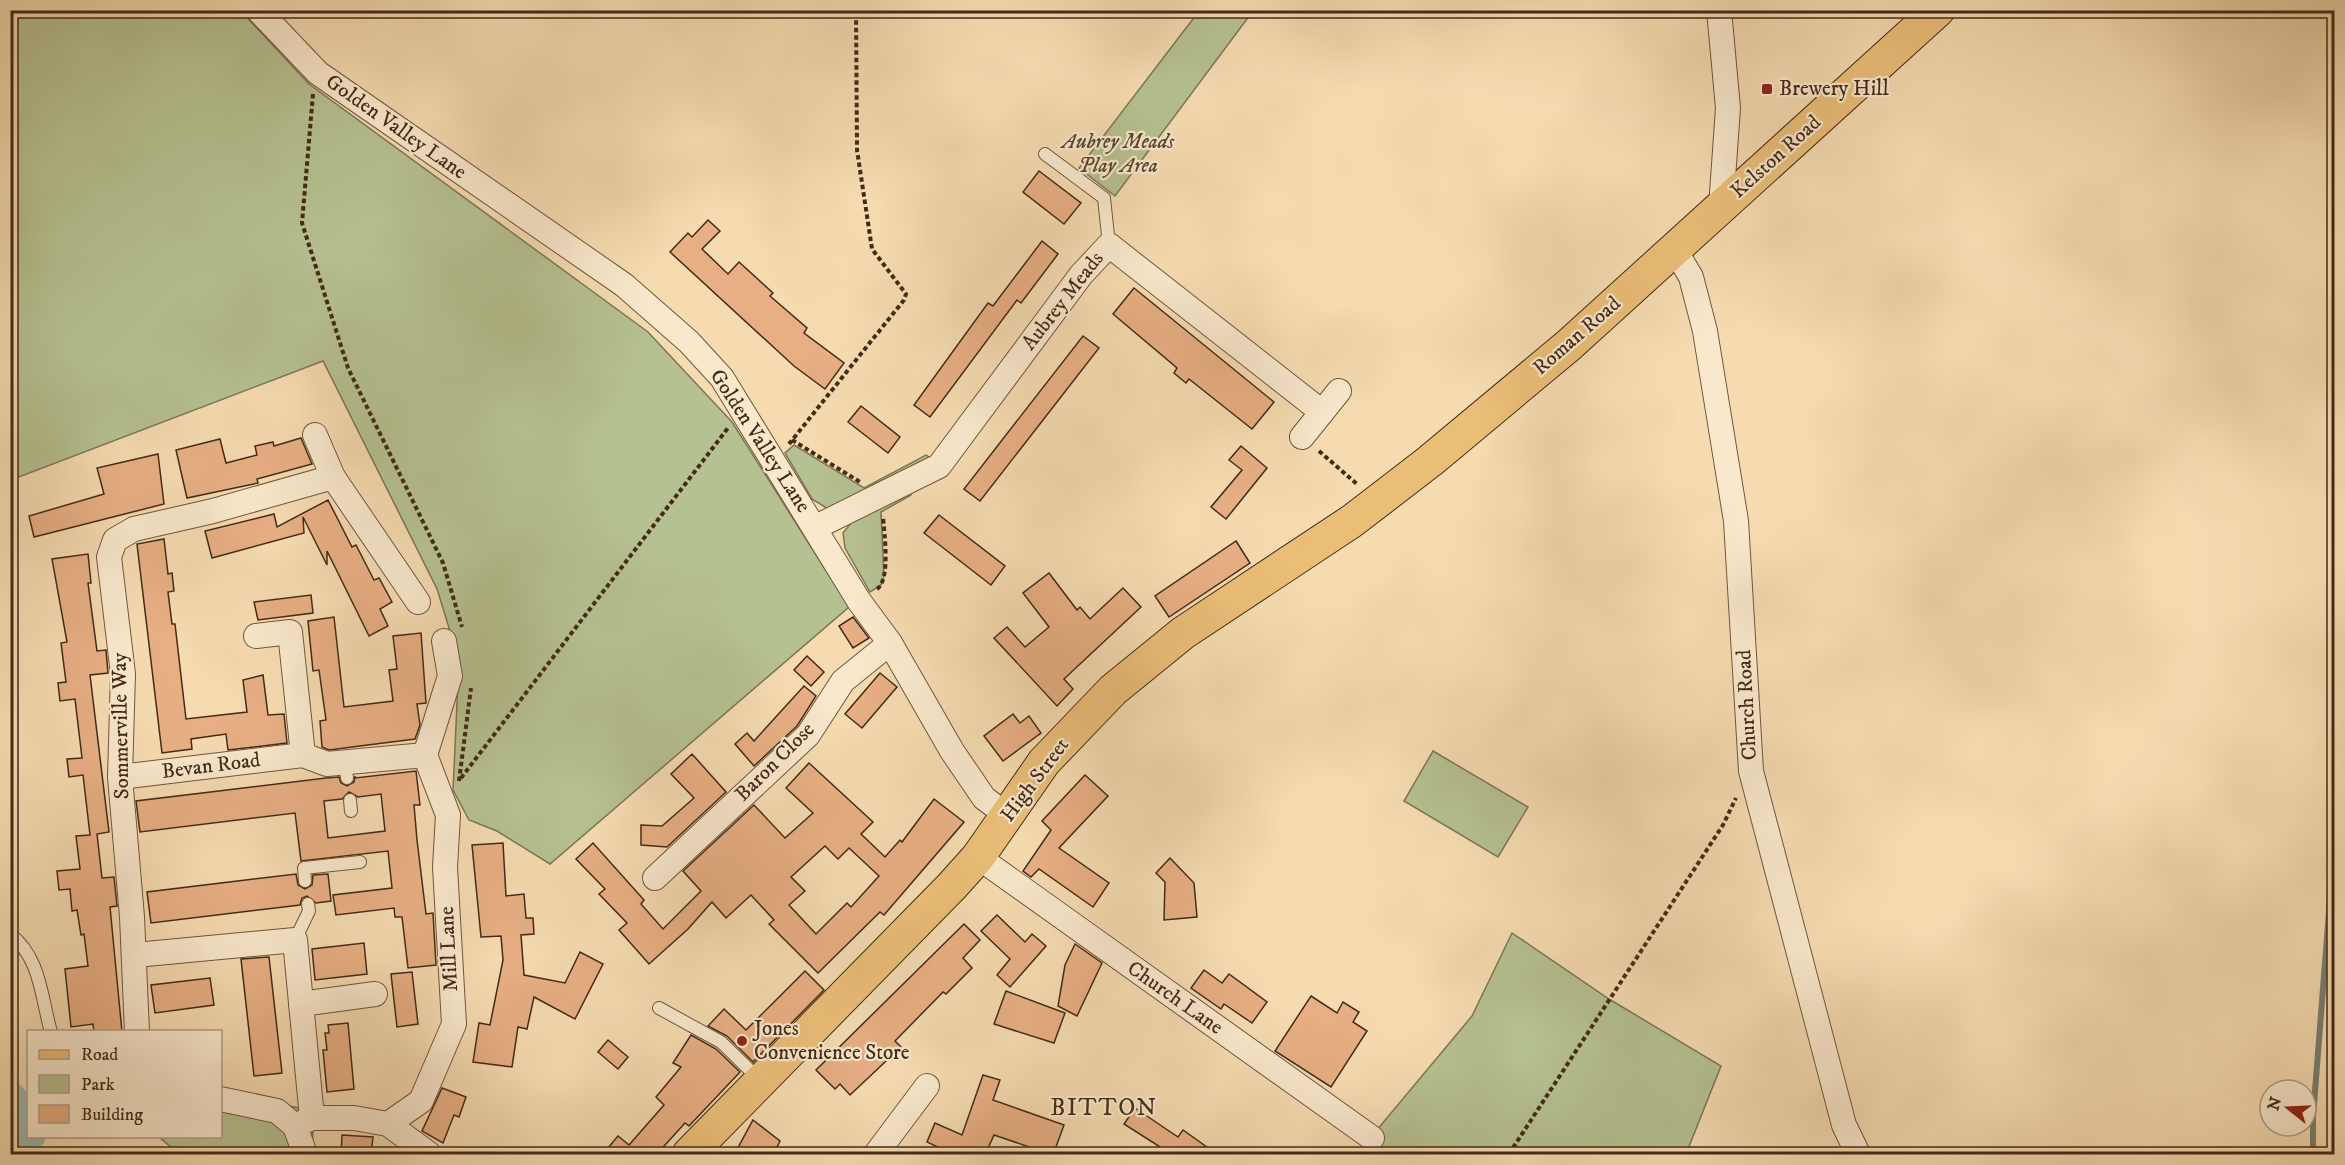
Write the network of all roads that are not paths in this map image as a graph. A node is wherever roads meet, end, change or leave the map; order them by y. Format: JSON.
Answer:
{"nodes":[{"id":1,"x":258,"y":10,"type":"edge"},
{"id":2,"x":1719,"y":10,"type":"edge"},
{"id":3,"x":1938,"y":10,"type":"edge"},
{"id":4,"x":1045,"y":154,"type":"dead end"},
{"id":5,"x":1721,"y":207,"type":"junction"},
{"id":6,"x":1108,"y":244,"type":"junction"},
{"id":7,"x":1675,"y":250,"type":"junction"},
{"id":8,"x":1339,"y":391,"type":"dead end"},
{"id":9,"x":1322,"y":412,"type":"junction"},
{"id":10,"x":315,"y":435,"type":"dead end"},
{"id":11,"x":1302,"y":436,"type":"road end"},
{"id":12,"x":1430,"y":461,"type":"joint"},
{"id":13,"x":333,"y":477,"type":"junction"},
{"id":14,"x":816,"y":527,"type":"junction"},
{"id":15,"x":418,"y":602,"type":"dead end"},
{"id":16,"x":256,"y":636,"type":"dead end"},
{"id":17,"x":453,"y":636,"type":"road end"},
{"id":18,"x":890,"y":643,"type":"junction"},
{"id":19,"x":303,"y":755,"type":"junction"},
{"id":20,"x":425,"y":755,"type":"junction"},
{"id":21,"x":120,"y":777,"type":"junction"},
{"id":22,"x":1008,"y":816,"type":"junction"},
{"id":23,"x":978,"y":857,"type":"junction"},
{"id":24,"x":360,"y":862,"type":"dead end"},
{"id":25,"x":655,"y":878,"type":"dead end"},
{"id":26,"x":306,"y":881,"type":"dead end"},
{"id":27,"x":308,"y":904,"type":"dead end"},
{"id":28,"x":10,"y":934,"type":"edge"},
{"id":29,"x":295,"y":940,"type":"junction"},
{"id":30,"x":146,"y":954,"type":"dead end"},
{"id":31,"x":375,"y":994,"type":"dead end"},
{"id":32,"x":301,"y":1004,"type":"junction"},
{"id":33,"x":659,"y":1008,"type":"dead end"},
{"id":34,"x":51,"y":1030,"type":"edge"},
{"id":35,"x":137,"y":1030,"type":"edge"},
{"id":36,"x":760,"y":1080,"type":"junction"},
{"id":37,"x":927,"y":1086,"type":"dead end"},
{"id":38,"x":222,"y":1099,"type":"edge"},
{"id":39,"x":303,"y":1122,"type":"junction"},
{"id":40,"x":388,"y":1124,"type":"junction"},
{"id":41,"x":1372,"y":1138,"type":"dead end"},
{"id":42,"x":305,"y":1155,"type":"edge"},
{"id":43,"x":429,"y":1155,"type":"edge"},
{"id":44,"x":688,"y":1155,"type":"edge"},
{"id":45,"x":876,"y":1155,"type":"edge"},
{"id":46,"x":1858,"y":1155,"type":"edge"}],
"edges":[{"from":1,"to":14,"type":"street","name":"Golden Valley Lane"},
{"from":2,"to":5,"type":"street"},
{"from":3,"to":5,"type":"main road","name":"Kelston Road"},
{"from":4,"to":6,"type":"lane"},
{"from":5,"to":7,"type":"main road","name":"Roman Road"},
{"from":6,"to":9,"type":"street","name":"Aubrey Meads"},
{"from":6,"to":14,"type":"street","name":"Aubrey Meads"},
{"from":7,"to":12,"type":"main road","name":"Roman Road"},
{"from":7,"to":46,"type":"street","name":"Church Road"},
{"from":8,"to":9,"type":"street"},
{"from":9,"to":11,"type":"street"},
{"from":10,"to":13,"type":"street"},
{"from":12,"to":22,"type":"main road","name":"High Street"},
{"from":13,"to":15,"type":"street"},
{"from":13,"to":21,"type":"street","name":"Sommerville Way"},
{"from":14,"to":18,"type":"street","name":"Golden Valley Lane"},
{"from":16,"to":19,"type":"street"},
{"from":17,"to":20,"type":"street"},
{"from":18,"to":22,"type":"street","name":"Golden Valley Lane"},
{"from":18,"to":25,"type":"street","name":"Baron Close"},
{"from":19,"to":20,"type":"street","name":"Bevan Road"},
{"from":19,"to":21,"type":"street","name":"Bevan Road"},
{"from":20,"to":40,"type":"street","name":"Mill Lane"},
{"from":21,"to":35,"type":"street","name":"Sommerville Way"},
{"from":22,"to":23,"type":"main road","name":"High Street"},
{"from":23,"to":36,"type":"main road","name":"High Street"},
{"from":23,"to":41,"type":"street","name":"Church Lane"},
{"from":24,"to":26,"type":"lane"},
{"from":27,"to":29,"type":"lane"},
{"from":28,"to":34,"type":"lane"},
{"from":29,"to":30,"type":"street"},
{"from":29,"to":32,"type":"street"},
{"from":31,"to":32,"type":"street"},
{"from":32,"to":39,"type":"street"},
{"from":33,"to":36,"type":"lane"},
{"from":36,"to":44,"type":"main road","name":"High Street"},
{"from":37,"to":45,"type":"street"},
{"from":38,"to":39,"type":"street"},
{"from":39,"to":40,"type":"street"},
{"from":39,"to":42,"type":"street"},
{"from":40,"to":43,"type":"street"}]}
